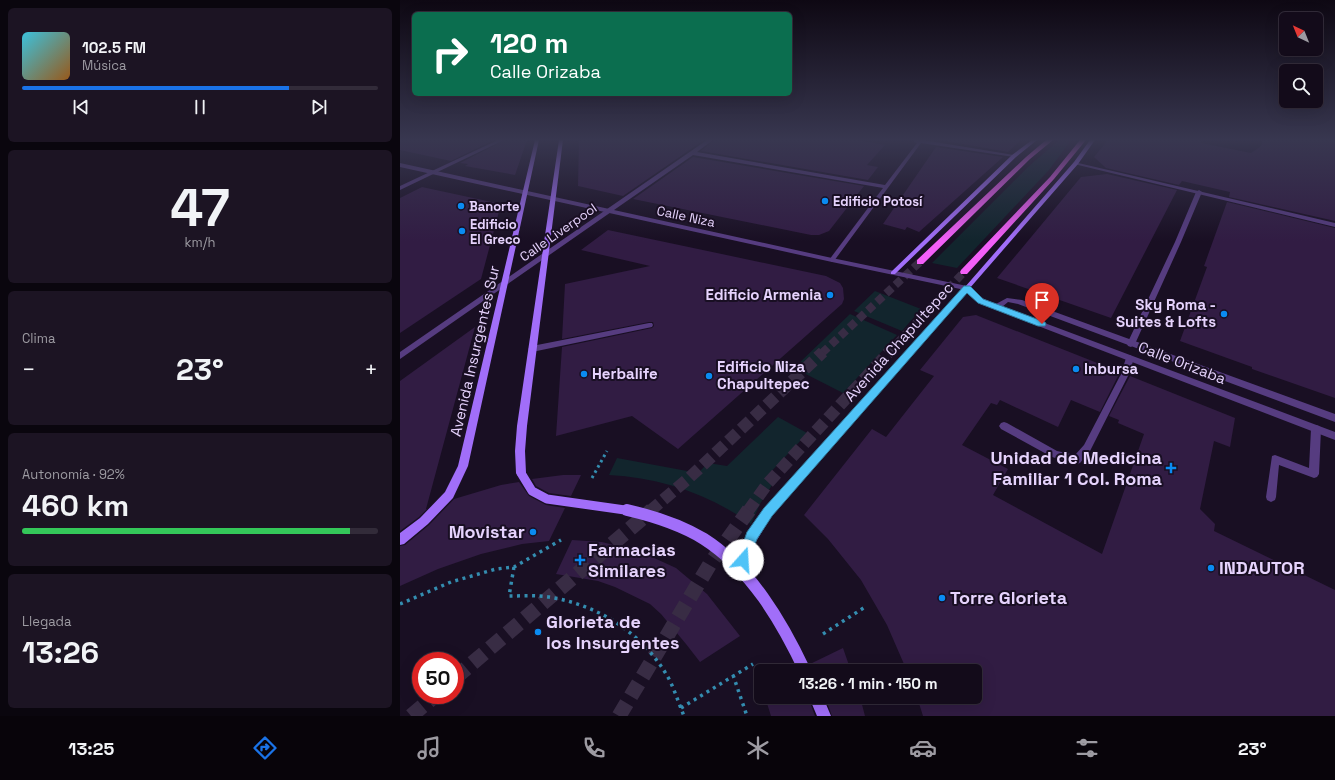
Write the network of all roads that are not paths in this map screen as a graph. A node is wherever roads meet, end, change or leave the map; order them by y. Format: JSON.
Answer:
{"nodes":[{"id":1,"x":432,"y":173,"type":"edge"},
{"id":2,"x":441,"y":173,"type":"edge"},
{"id":3,"x":529,"y":173,"type":"edge"},
{"id":4,"x":556,"y":173,"type":"edge"},
{"id":5,"x":663,"y":173,"type":"edge"},
{"id":6,"x":809,"y":173,"type":"edge"},
{"id":7,"x":895,"y":173,"type":"edge"},
{"id":8,"x":996,"y":173,"type":"edge"},
{"id":9,"x":1012,"y":173,"type":"edge"},
{"id":10,"x":1056,"y":173,"type":"edge"},
{"id":11,"x":1067,"y":173,"type":"edge"},
{"id":12,"x":1120,"y":173,"type":"edge"},
{"id":13,"x":886,"y":187,"type":"junction"},
{"id":14,"x":400,"y":188,"type":"edge"},
{"id":15,"x":524,"y":192,"type":"junction"},
{"id":16,"x":1199,"y":192,"type":"junction"},
{"id":17,"x":552,"y":198,"type":"junction"},
{"id":18,"x":609,"y":211,"type":"junction"},
{"id":19,"x":1335,"y":225,"type":"edge"},
{"id":20,"x":545,"y":256,"type":"junction"},
{"id":21,"x":832,"y":260,"type":"junction"},
{"id":22,"x":920,"y":262,"type":"tunnel mouth"},
{"id":23,"x":964,"y":272,"type":"tunnel mouth"},
{"id":24,"x":893,"y":273,"type":"junction"},
{"id":25,"x":505,"y":283,"type":"junction"},
{"id":26,"x":967,"y":288,"type":"junction"},
{"id":27,"x":997,"y":307,"type":"junction"},
{"id":28,"x":649,"y":325,"type":"dead end"},
{"id":29,"x":1131,"y":344,"type":"junction"},
{"id":30,"x":532,"y":349,"type":"junction"},
{"id":31,"x":400,"y":356,"type":"edge"},
{"id":32,"x":1130,"y":358,"type":"junction"},
{"id":33,"x":1335,"y":418,"type":"edge"},
{"id":34,"x":1004,"y":426,"type":"dead end"},
{"id":35,"x":1316,"y":429,"type":"junction"},
{"id":36,"x":1335,"y":436,"type":"edge"},
{"id":37,"x":1271,"y":497,"type":"dead end"},
{"id":38,"x":400,"y":540,"type":"edge"},
{"id":39,"x":740,"y":570,"type":"junction"},
{"id":40,"x":802,"y":664,"type":"edge"},
{"id":41,"x":819,"y":704,"type":"edge"},
{"id":42,"x":824,"y":716,"type":"edge"}],
"edges":[{"from":1,"to":14,"type":"street"},
{"from":2,"to":15,"type":"street","name":"Calle Niza"},
{"from":3,"to":15,"type":"main road","name":"Avenida Insurgentes Sur"},
{"from":4,"to":17,"type":"main road"},
{"from":5,"to":18,"type":"street","name":"Calle Liverpool"},
{"from":6,"to":13,"type":"street"},
{"from":7,"to":13,"type":"street"},
{"from":8,"to":24,"type":"main road"},
{"from":9,"to":22,"type":"main road"},
{"from":10,"to":23,"type":"main road","name":"Avenida Chapultepec"},
{"from":11,"to":26,"type":"main road","name":"Avenida Chapultepec"},
{"from":12,"to":16,"type":"street"},
{"from":13,"to":21,"type":"street"},
{"from":15,"to":17,"type":"street","name":"Calle Niza"},
{"from":15,"to":25,"type":"main road","name":"Avenida Insurgentes Sur"},
{"from":16,"to":19,"type":"street"},
{"from":16,"to":29,"type":"street"},
{"from":17,"to":18,"type":"street","name":"Calle Niza"},
{"from":17,"to":20,"type":"main road"},
{"from":18,"to":20,"type":"street","name":"Calle Liverpool"},
{"from":18,"to":21,"type":"street","name":"Calle Niza"},
{"from":20,"to":25,"type":"street","name":"Calle Liverpool"},
{"from":20,"to":30,"type":"main road"},
{"from":21,"to":24,"type":"street","name":"Calle Niza"},
{"from":24,"to":26,"type":"street","name":"Calle Niza"},
{"from":25,"to":31,"type":"street","name":"Calle Liverpool"},
{"from":25,"to":38,"type":"main road","name":"Avenida Insurgentes Sur"},
{"from":26,"to":27,"type":"street","name":"Calle Orizaba"},
{"from":26,"to":39,"type":"main road","name":"Avenida Chapultepec"},
{"from":27,"to":29,"type":"street","name":"Calle Orizaba"},
{"from":27,"to":32,"type":"street","name":"Calle Orizaba"},
{"from":28,"to":30,"type":"street"},
{"from":29,"to":33,"type":"street","name":"Calle Orizaba"},
{"from":30,"to":39,"type":"main road","bridge":true},
{"from":32,"to":34,"type":"street"},
{"from":32,"to":35,"type":"street","name":"Calle Orizaba"},
{"from":35,"to":36,"type":"street","name":"Calle Orizaba"},
{"from":35,"to":37,"type":"street"},
{"from":39,"to":40,"type":"main road","bridge":true},
{"from":41,"to":42,"type":"main road"}]}
